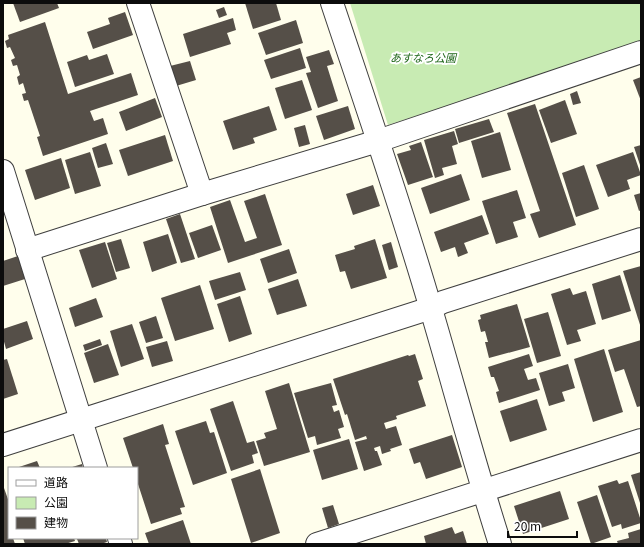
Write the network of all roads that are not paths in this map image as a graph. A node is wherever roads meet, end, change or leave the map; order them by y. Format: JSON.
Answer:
{"nodes":[{"id":1,"x":138,"y":3,"type":"edge"},
{"id":2,"x":332,"y":3,"type":"edge"},
{"id":3,"x":641,"y":52,"type":"edge"},
{"id":4,"x":378,"y":141,"type":"junction"},
{"id":5,"x":3,"y":171,"type":"edge"},
{"id":6,"x":202,"y":194,"type":"junction"},
{"id":7,"x":641,"y":239,"type":"edge"},
{"id":8,"x":28,"y":250,"type":"junction"},
{"id":9,"x":431,"y":308,"type":"junction"},
{"id":10,"x":81,"y":420,"type":"junction"},
{"id":11,"x":641,"y":440,"type":"edge"},
{"id":12,"x":3,"y":445,"type":"edge"},
{"id":13,"x":96,"y":467,"type":"edge"},
{"id":14,"x":483,"y":490,"type":"junction"},
{"id":15,"x":317,"y":544,"type":"edge"},
{"id":16,"x":500,"y":544,"type":"edge"}],
"edges":[{"from":1,"to":6,"type":"street"},
{"from":2,"to":4,"type":"street"},
{"from":3,"to":4,"type":"street"},
{"from":4,"to":6,"type":"street"},
{"from":4,"to":9,"type":"street"},
{"from":5,"to":8,"type":"street"},
{"from":6,"to":8,"type":"street"},
{"from":7,"to":9,"type":"street"},
{"from":8,"to":10,"type":"street"},
{"from":9,"to":10,"type":"street"},
{"from":9,"to":14,"type":"street"},
{"from":10,"to":12,"type":"street"},
{"from":10,"to":13,"type":"street"},
{"from":11,"to":14,"type":"street"},
{"from":14,"to":15,"type":"street"},
{"from":14,"to":16,"type":"street"}]}
